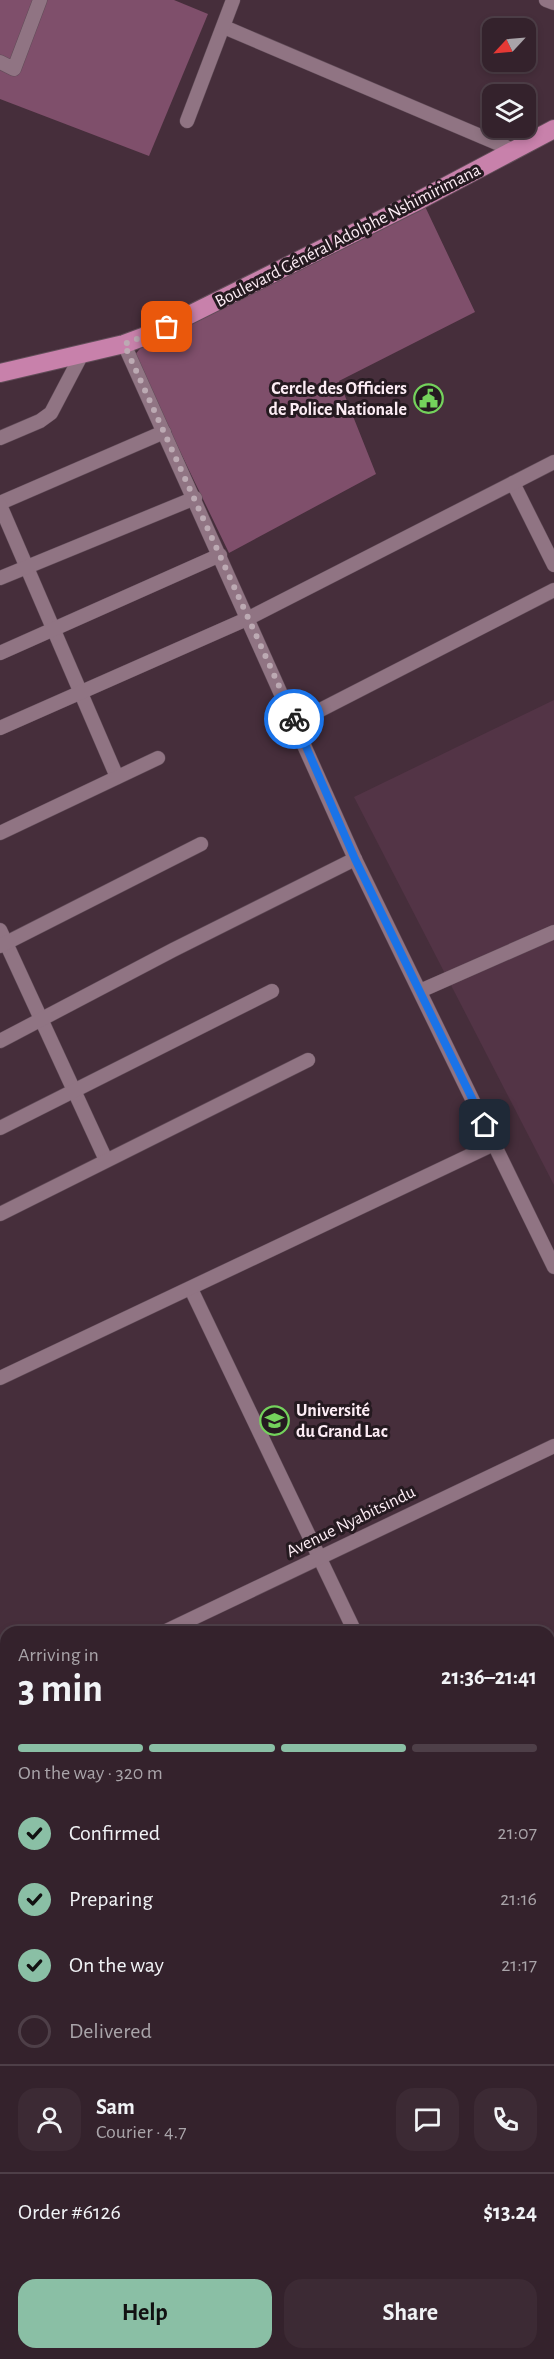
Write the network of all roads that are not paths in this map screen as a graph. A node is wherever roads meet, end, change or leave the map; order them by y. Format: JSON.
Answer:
{"nodes":[{"id":1,"x":39,"y":0,"type":"edge"},
{"id":2,"x":233,"y":0,"type":"edge"},
{"id":3,"x":546,"y":0,"type":"edge"},
{"id":4,"x":554,"y":3,"type":"edge"},
{"id":5,"x":224,"y":27,"type":"junction"},
{"id":6,"x":0,"y":62,"type":"edge"},
{"id":7,"x":187,"y":122,"type":"dead end"},
{"id":8,"x":554,"y":129,"type":"edge"},
{"id":9,"x":513,"y":150,"type":"junction"},
{"id":10,"x":124,"y":344,"type":"junction"},
{"id":11,"x":82,"y":354,"type":"junction"},
{"id":12,"x":0,"y":373,"type":"edge"},
{"id":13,"x":164,"y":432,"type":"junction"},
{"id":14,"x":0,"y":438,"type":"edge"},
{"id":15,"x":554,"y":462,"type":"edge"},
{"id":16,"x":513,"y":483,"type":"junction"},
{"id":17,"x":195,"y":498,"type":"junction"},
{"id":18,"x":0,"y":504,"type":"edge"},
{"id":19,"x":220,"y":555,"type":"junction"},
{"id":20,"x":552,"y":556,"type":"edge"},
{"id":21,"x":26,"y":567,"type":"junction"},
{"id":22,"x":0,"y":578,"type":"edge"},
{"id":23,"x":554,"y":590,"type":"edge"},
{"id":24,"x":249,"y":618,"type":"junction"},
{"id":25,"x":53,"y":629,"type":"junction"},
{"id":26,"x":0,"y":653,"type":"edge"},
{"id":27,"x":81,"y":692,"type":"junction"},
{"id":28,"x":295,"y":723,"type":"junction"},
{"id":29,"x":0,"y":728,"type":"edge"},
{"id":30,"x":158,"y":758,"type":"dead end"},
{"id":31,"x":117,"y":777,"type":"junction"},
{"id":32,"x":0,"y":833,"type":"edge"},
{"id":33,"x":201,"y":844,"type":"dead end"},
{"id":34,"x":355,"y":859,"type":"junction"},
{"id":35,"x":554,"y":933,"type":"edge"},
{"id":36,"x":2,"y":939,"type":"edge"},
{"id":37,"x":272,"y":991,"type":"dead end"},
{"id":38,"x":420,"y":991,"type":"junction"},
{"id":39,"x":41,"y":1020,"type":"junction"},
{"id":40,"x":0,"y":1041,"type":"edge"},
{"id":41,"x":308,"y":1060,"type":"dead end"},
{"id":42,"x":73,"y":1089,"type":"junction"},
{"id":43,"x":0,"y":1128,"type":"edge"},
{"id":44,"x":494,"y":1144,"type":"junction"},
{"id":45,"x":106,"y":1160,"type":"junction"},
{"id":46,"x":0,"y":1214,"type":"edge"},
{"id":47,"x":554,"y":1267,"type":"edge"},
{"id":48,"x":191,"y":1289,"type":"junction"},
{"id":49,"x":0,"y":1378,"type":"edge"},
{"id":50,"x":554,"y":1446,"type":"edge"},
{"id":51,"x":320,"y":1557,"type":"junction"},
{"id":52,"x":176,"y":1626,"type":"edge"},
{"id":53,"x":352,"y":1626,"type":"edge"}],
"edges":[{"from":1,"to":6,"type":"street"},
{"from":2,"to":5,"type":"street"},
{"from":3,"to":4,"type":"street"},
{"from":5,"to":7,"type":"street"},
{"from":5,"to":9,"type":"street"},
{"from":8,"to":9,"type":"main road","name":"Boulevard Général Adolphe Nshimirimana"},
{"from":9,"to":10,"type":"main road","name":"Boulevard Général Adolphe Nshimirimana"},
{"from":10,"to":11,"type":"main road","name":"Boulevard Général Adolphe Nshimirimana"},
{"from":10,"to":13,"type":"street"},
{"from":11,"to":12,"type":"main road","name":"Boulevard Général Adolphe Nshimirimana"},
{"from":11,"to":14,"type":"street"},
{"from":13,"to":17,"type":"street"},
{"from":13,"to":18,"type":"street"},
{"from":15,"to":16,"type":"street"},
{"from":16,"to":20,"type":"street"},
{"from":16,"to":24,"type":"street"},
{"from":17,"to":19,"type":"street"},
{"from":17,"to":21,"type":"street"},
{"from":18,"to":21,"type":"street"},
{"from":19,"to":24,"type":"street"},
{"from":19,"to":25,"type":"street"},
{"from":21,"to":22,"type":"street"},
{"from":21,"to":25,"type":"street"},
{"from":23,"to":28,"type":"street"},
{"from":24,"to":27,"type":"street"},
{"from":24,"to":28,"type":"street"},
{"from":25,"to":26,"type":"street"},
{"from":25,"to":27,"type":"street"},
{"from":27,"to":29,"type":"street"},
{"from":27,"to":31,"type":"street"},
{"from":28,"to":34,"type":"street"},
{"from":30,"to":31,"type":"street"},
{"from":31,"to":32,"type":"street"},
{"from":33,"to":36,"type":"street"},
{"from":34,"to":38,"type":"street"},
{"from":34,"to":39,"type":"street"},
{"from":35,"to":38,"type":"street"},
{"from":36,"to":39,"type":"street"},
{"from":37,"to":42,"type":"street"},
{"from":38,"to":44,"type":"street"},
{"from":39,"to":40,"type":"street"},
{"from":39,"to":42,"type":"street"},
{"from":41,"to":45,"type":"street"},
{"from":42,"to":43,"type":"street"},
{"from":42,"to":45,"type":"street"},
{"from":44,"to":47,"type":"street"},
{"from":44,"to":48,"type":"street"},
{"from":45,"to":46,"type":"street"},
{"from":48,"to":49,"type":"street"},
{"from":48,"to":51,"type":"street"},
{"from":50,"to":51,"type":"street","name":"Avenue Nyabitsindu"},
{"from":51,"to":52,"type":"street","name":"Avenue Nyabitsindu"},
{"from":51,"to":53,"type":"street"}]}
